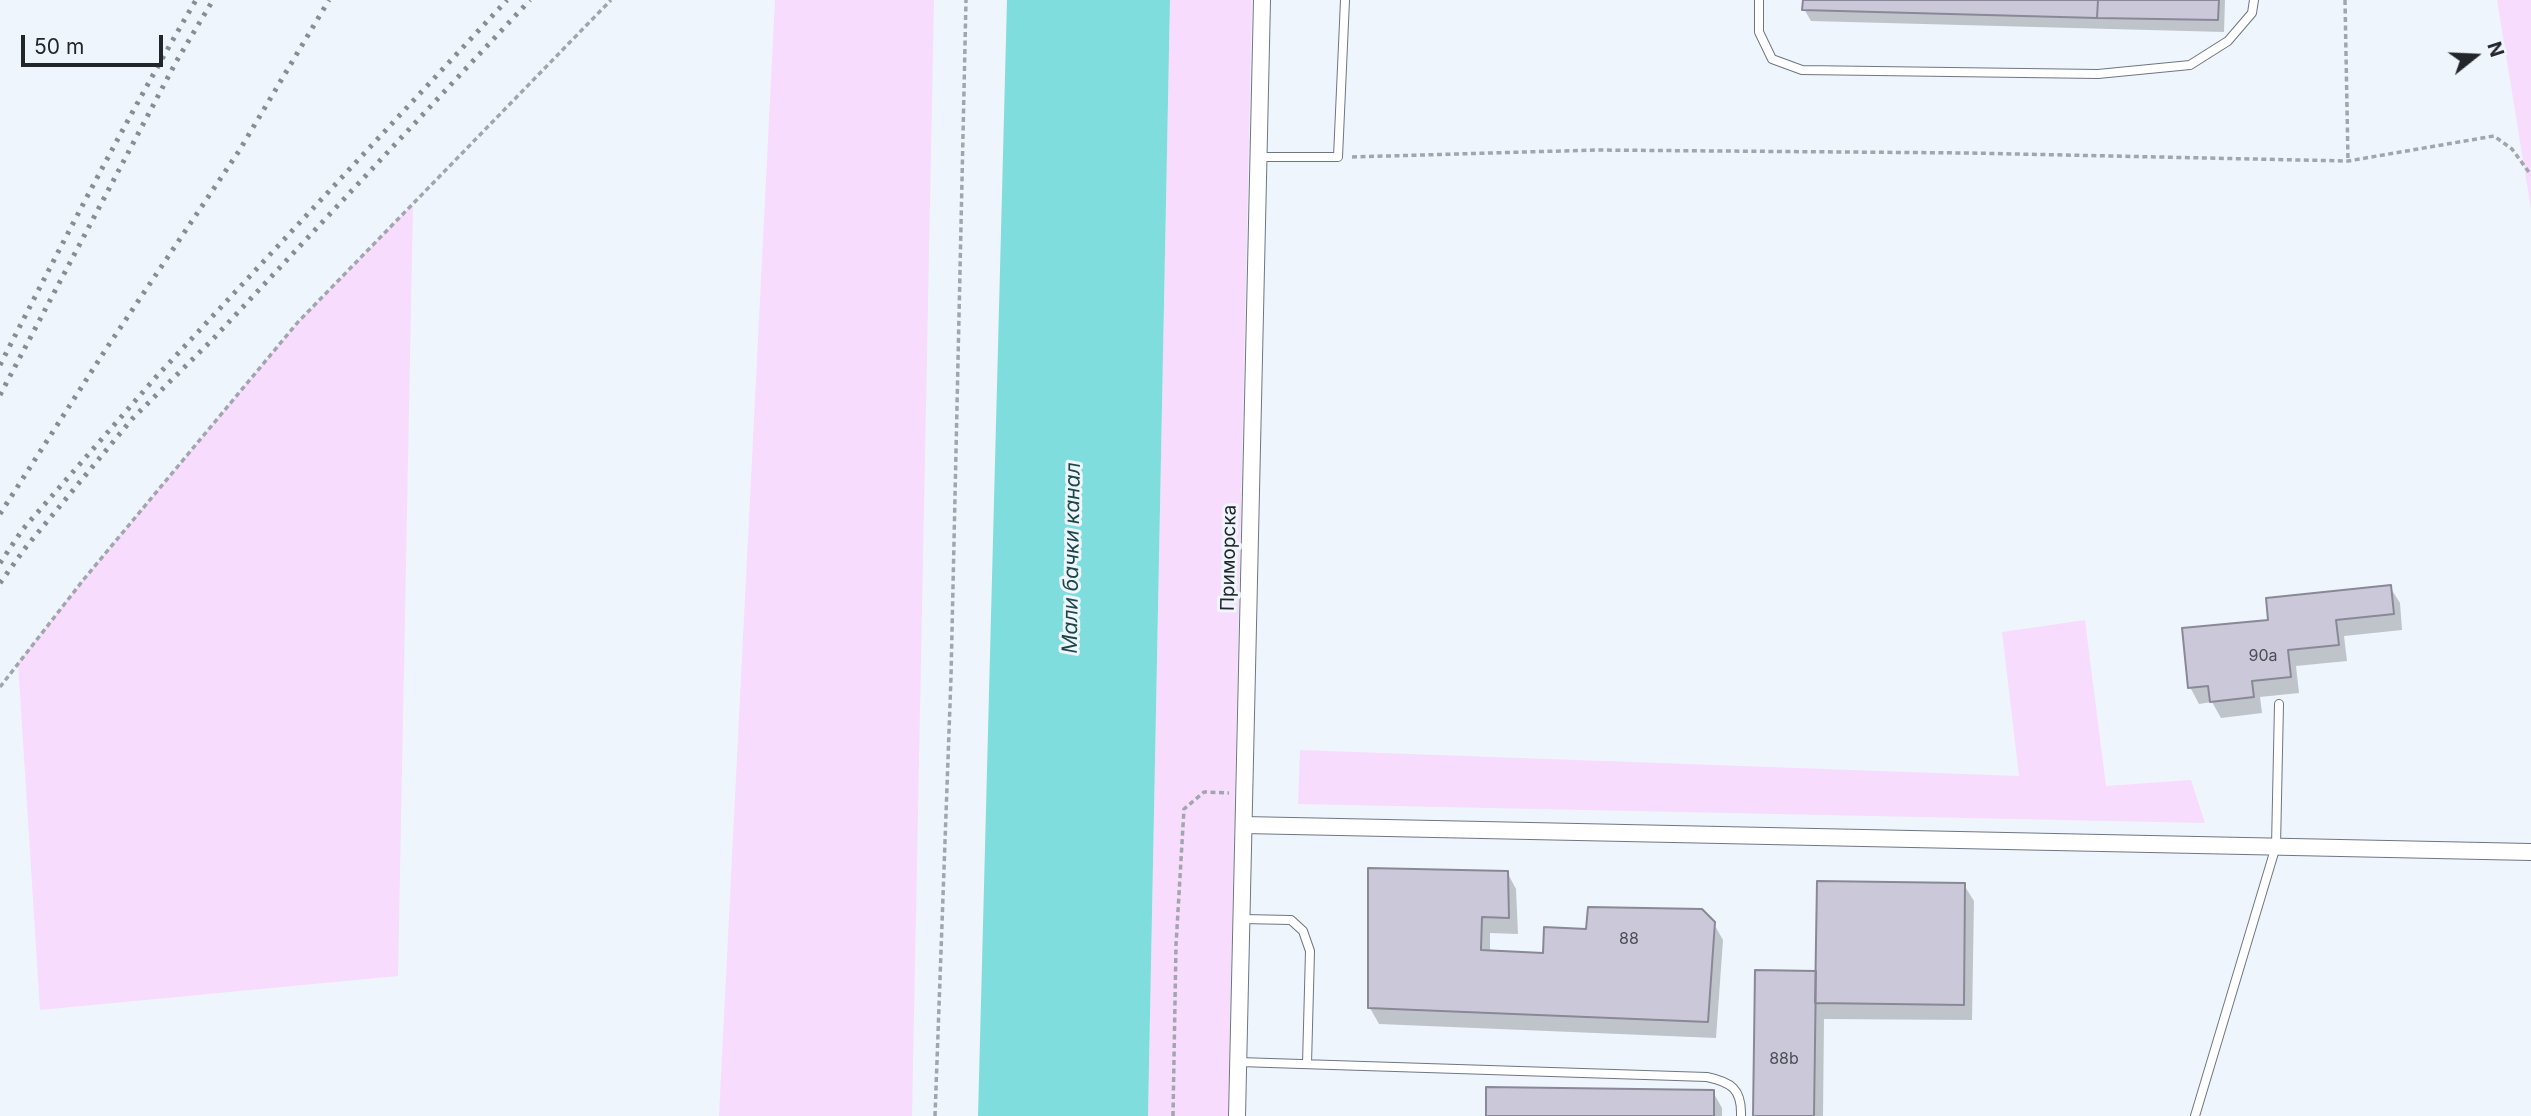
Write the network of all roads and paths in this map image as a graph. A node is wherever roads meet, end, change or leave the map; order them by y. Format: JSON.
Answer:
{"nodes":[{"id":1,"x":611,"y":0,"type":"edge"},
{"id":2,"x":966,"y":0,"type":"edge"},
{"id":3,"x":1262,"y":0,"type":"edge"},
{"id":4,"x":1345,"y":0,"type":"edge"},
{"id":5,"x":1759,"y":0,"type":"edge"},
{"id":6,"x":2255,"y":0,"type":"edge"},
{"id":7,"x":2346,"y":0,"type":"edge"},
{"id":8,"x":1259,"y":157,"type":"junction"},
{"id":9,"x":1338,"y":157,"type":"junction"},
{"id":10,"x":2348,"y":161,"type":"junction"},
{"id":11,"x":2531,"y":175,"type":"edge"},
{"id":12,"x":0,"y":687,"type":"edge"},
{"id":13,"x":2279,"y":704,"type":"dead end"},
{"id":14,"x":1245,"y":793,"type":"junction"},
{"id":15,"x":1244,"y":825,"type":"junction"},
{"id":16,"x":2276,"y":846,"type":"junction"},
{"id":17,"x":2531,"y":852,"type":"edge"},
{"id":18,"x":1242,"y":919,"type":"junction"},
{"id":19,"x":1238,"y":1062,"type":"junction"},
{"id":20,"x":1307,"y":1064,"type":"junction"},
{"id":21,"x":934,"y":1116,"type":"edge"},
{"id":22,"x":1173,"y":1116,"type":"edge"},
{"id":23,"x":1237,"y":1116,"type":"edge"},
{"id":24,"x":1741,"y":1116,"type":"edge"},
{"id":25,"x":2195,"y":1116,"type":"edge"}],
"edges":[{"from":1,"to":12,"type":"path"},
{"from":2,"to":21,"type":"path"},
{"from":3,"to":8,"type":"street","name":"Приморска"},
{"from":4,"to":9,"type":"lane"},
{"from":5,"to":6,"type":"lane"},
{"from":7,"to":10,"type":"path"},
{"from":8,"to":9,"type":"lane"},
{"from":8,"to":14,"type":"street","name":"Приморска"},
{"from":9,"to":10,"type":"path"},
{"from":10,"to":11,"type":"path"},
{"from":13,"to":16,"type":"lane"},
{"from":14,"to":15,"type":"street","name":"Приморска"},
{"from":14,"to":22,"type":"path"},
{"from":15,"to":16,"type":"street"},
{"from":15,"to":18,"type":"street","name":"Приморска"},
{"from":16,"to":17,"type":"street"},
{"from":16,"to":25,"type":"lane"},
{"from":18,"to":19,"type":"street","name":"Приморска"},
{"from":18,"to":20,"type":"lane"},
{"from":19,"to":20,"type":"lane"},
{"from":19,"to":23,"type":"street","name":"Приморска"},
{"from":20,"to":24,"type":"lane"}]}
